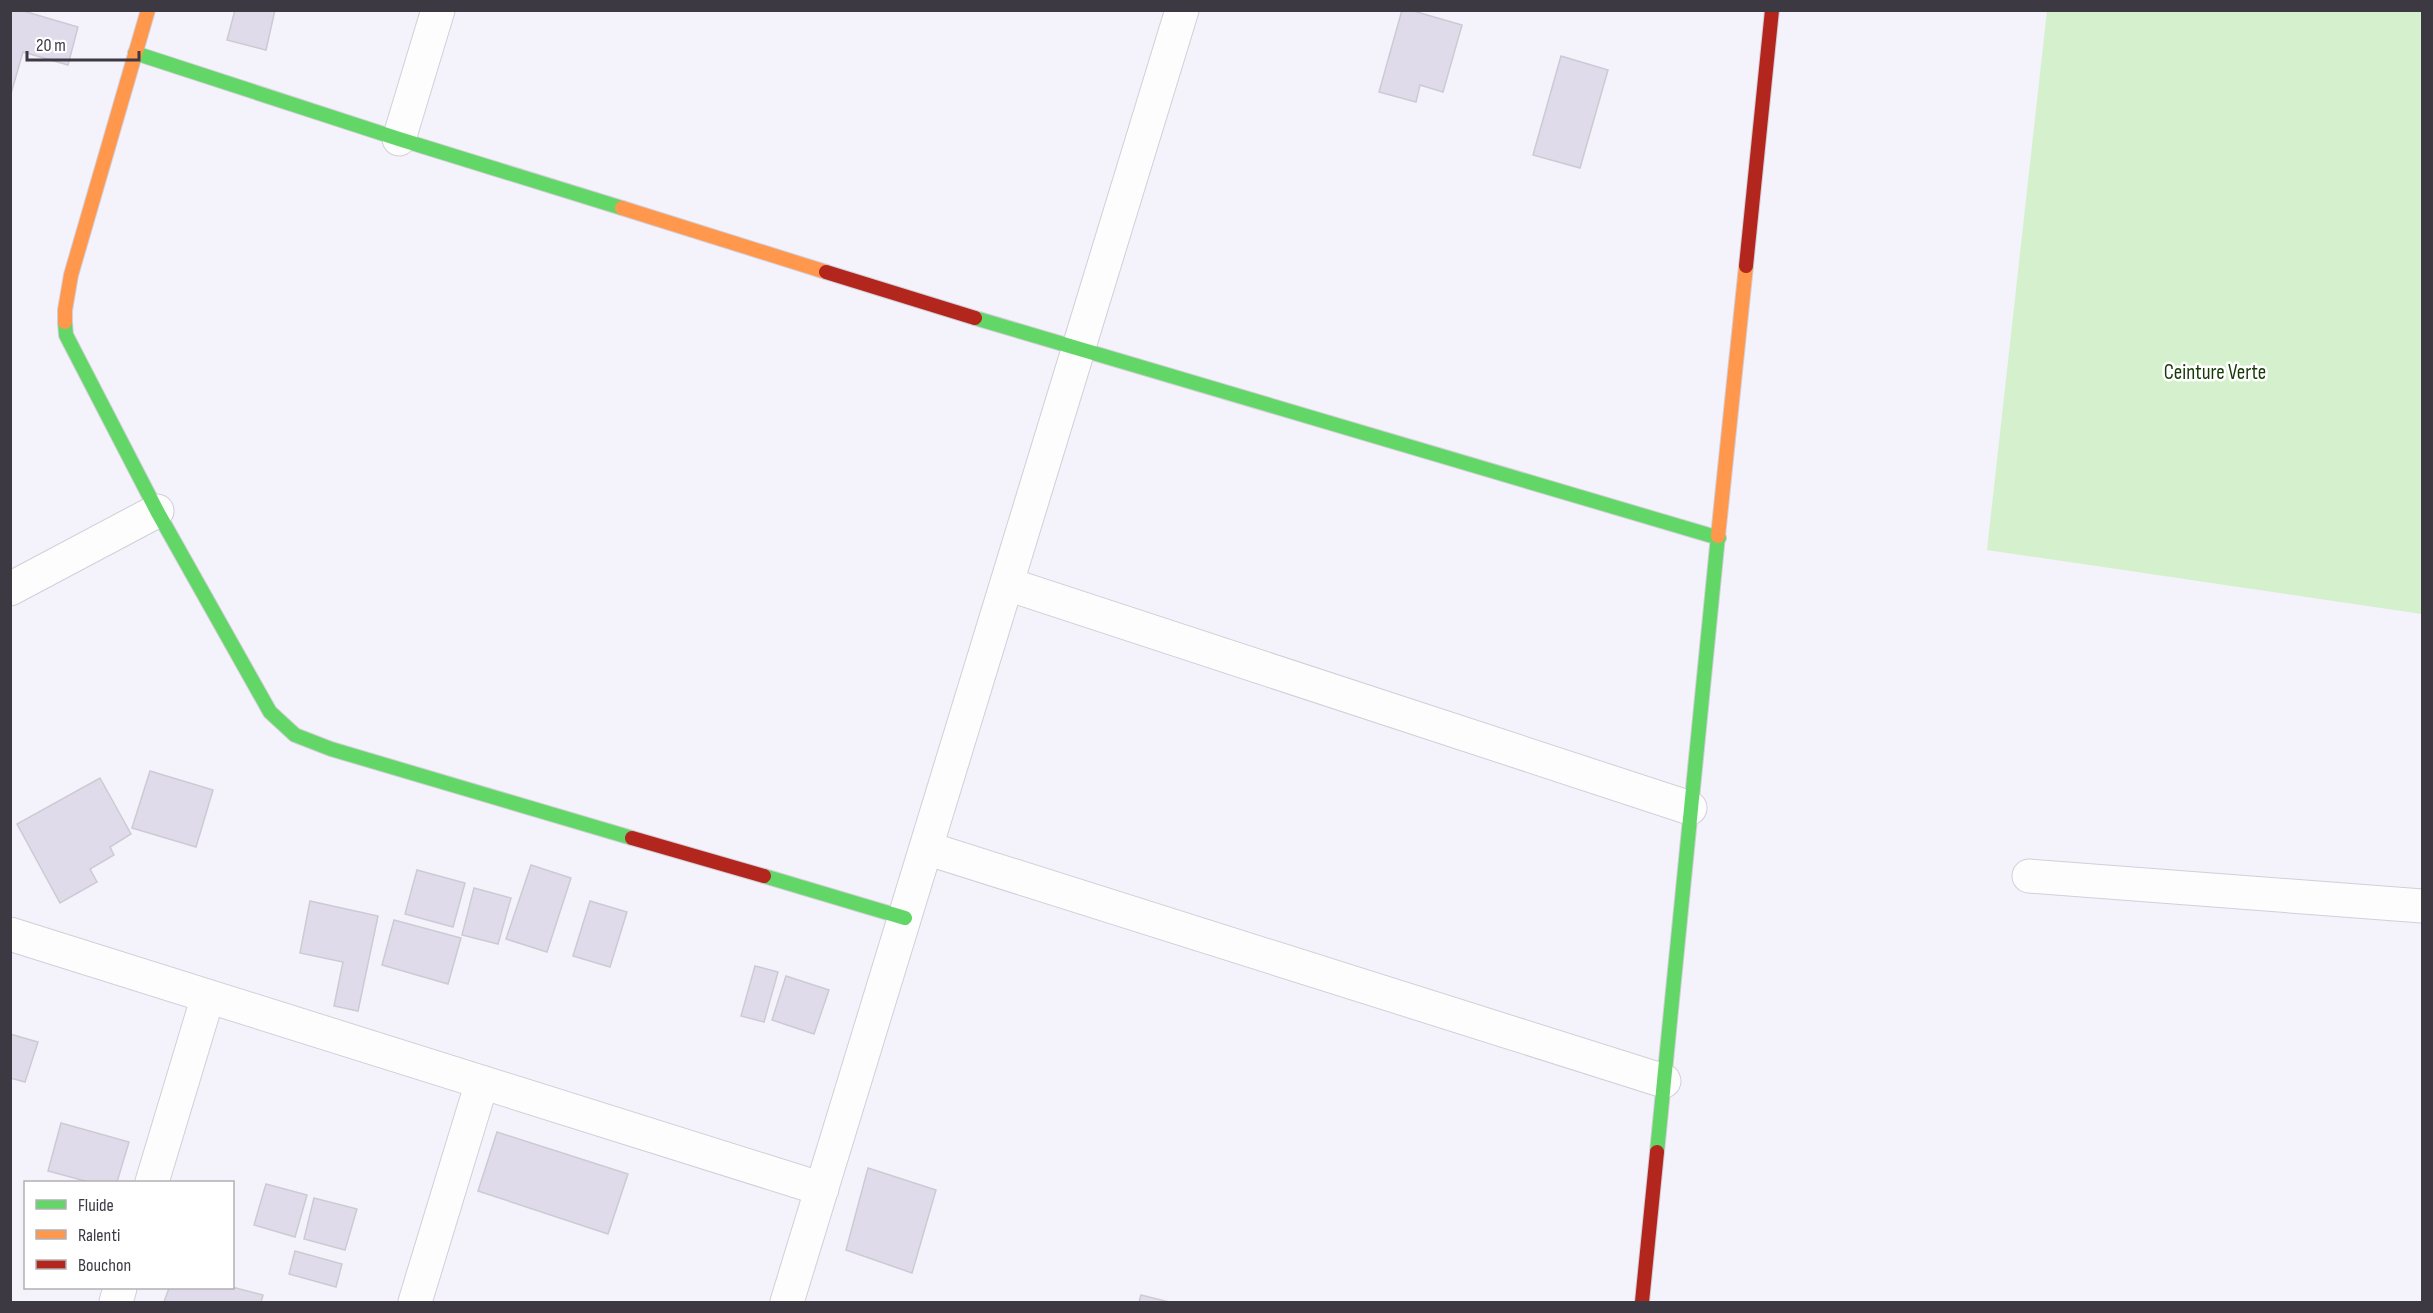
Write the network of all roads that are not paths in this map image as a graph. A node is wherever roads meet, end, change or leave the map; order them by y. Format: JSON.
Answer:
{"nodes":[{"id":1,"x":148,"y":10,"type":"edge"},
{"id":2,"x":438,"y":10,"type":"edge"},
{"id":3,"x":1182,"y":10,"type":"edge"},
{"id":4,"x":1772,"y":10,"type":"edge"},
{"id":5,"x":135,"y":53,"type":"junction"},
{"id":6,"x":399,"y":139,"type":"junction"},
{"id":7,"x":1078,"y":350,"type":"junction"},
{"id":8,"x":157,"y":511,"type":"junction"},
{"id":9,"x":1719,"y":538,"type":"junction"},
{"id":10,"x":1007,"y":584,"type":"junction"},
{"id":11,"x":10,"y":588,"type":"edge"},
{"id":12,"x":1690,"y":808,"type":"junction"},
{"id":13,"x":926,"y":848,"type":"junction"},
{"id":14,"x":2029,"y":876,"type":"dead end"},
{"id":15,"x":2422,"y":906,"type":"edge"},
{"id":16,"x":905,"y":918,"type":"junction"},
{"id":17,"x":10,"y":934,"type":"edge"},
{"id":18,"x":208,"y":996,"type":"junction"},
{"id":19,"x":1664,"y":1081,"type":"junction"},
{"id":20,"x":482,"y":1082,"type":"junction"},
{"id":21,"x":152,"y":1181,"type":"edge"},
{"id":22,"x":822,"y":1189,"type":"junction"},
{"id":23,"x":415,"y":1302,"type":"edge"},
{"id":24,"x":787,"y":1302,"type":"edge"},
{"id":25,"x":1642,"y":1302,"type":"edge"}],
"edges":[{"from":1,"to":5,"type":"street"},
{"from":2,"to":6,"type":"street"},
{"from":3,"to":7,"type":"street"},
{"from":4,"to":9,"type":"street"},
{"from":5,"to":6,"type":"street"},
{"from":5,"to":8,"type":"street"},
{"from":6,"to":7,"type":"street"},
{"from":7,"to":9,"type":"street"},
{"from":7,"to":10,"type":"street"},
{"from":8,"to":11,"type":"street"},
{"from":8,"to":16,"type":"street"},
{"from":9,"to":12,"type":"street"},
{"from":10,"to":12,"type":"street"},
{"from":10,"to":13,"type":"street"},
{"from":12,"to":19,"type":"street"},
{"from":13,"to":16,"type":"street"},
{"from":13,"to":19,"type":"street"},
{"from":14,"to":15,"type":"street"},
{"from":16,"to":22,"type":"street"},
{"from":17,"to":18,"type":"street"},
{"from":18,"to":20,"type":"street"},
{"from":18,"to":21,"type":"street"},
{"from":19,"to":25,"type":"street"},
{"from":20,"to":22,"type":"street"},
{"from":20,"to":23,"type":"street"},
{"from":22,"to":24,"type":"street"}]}
